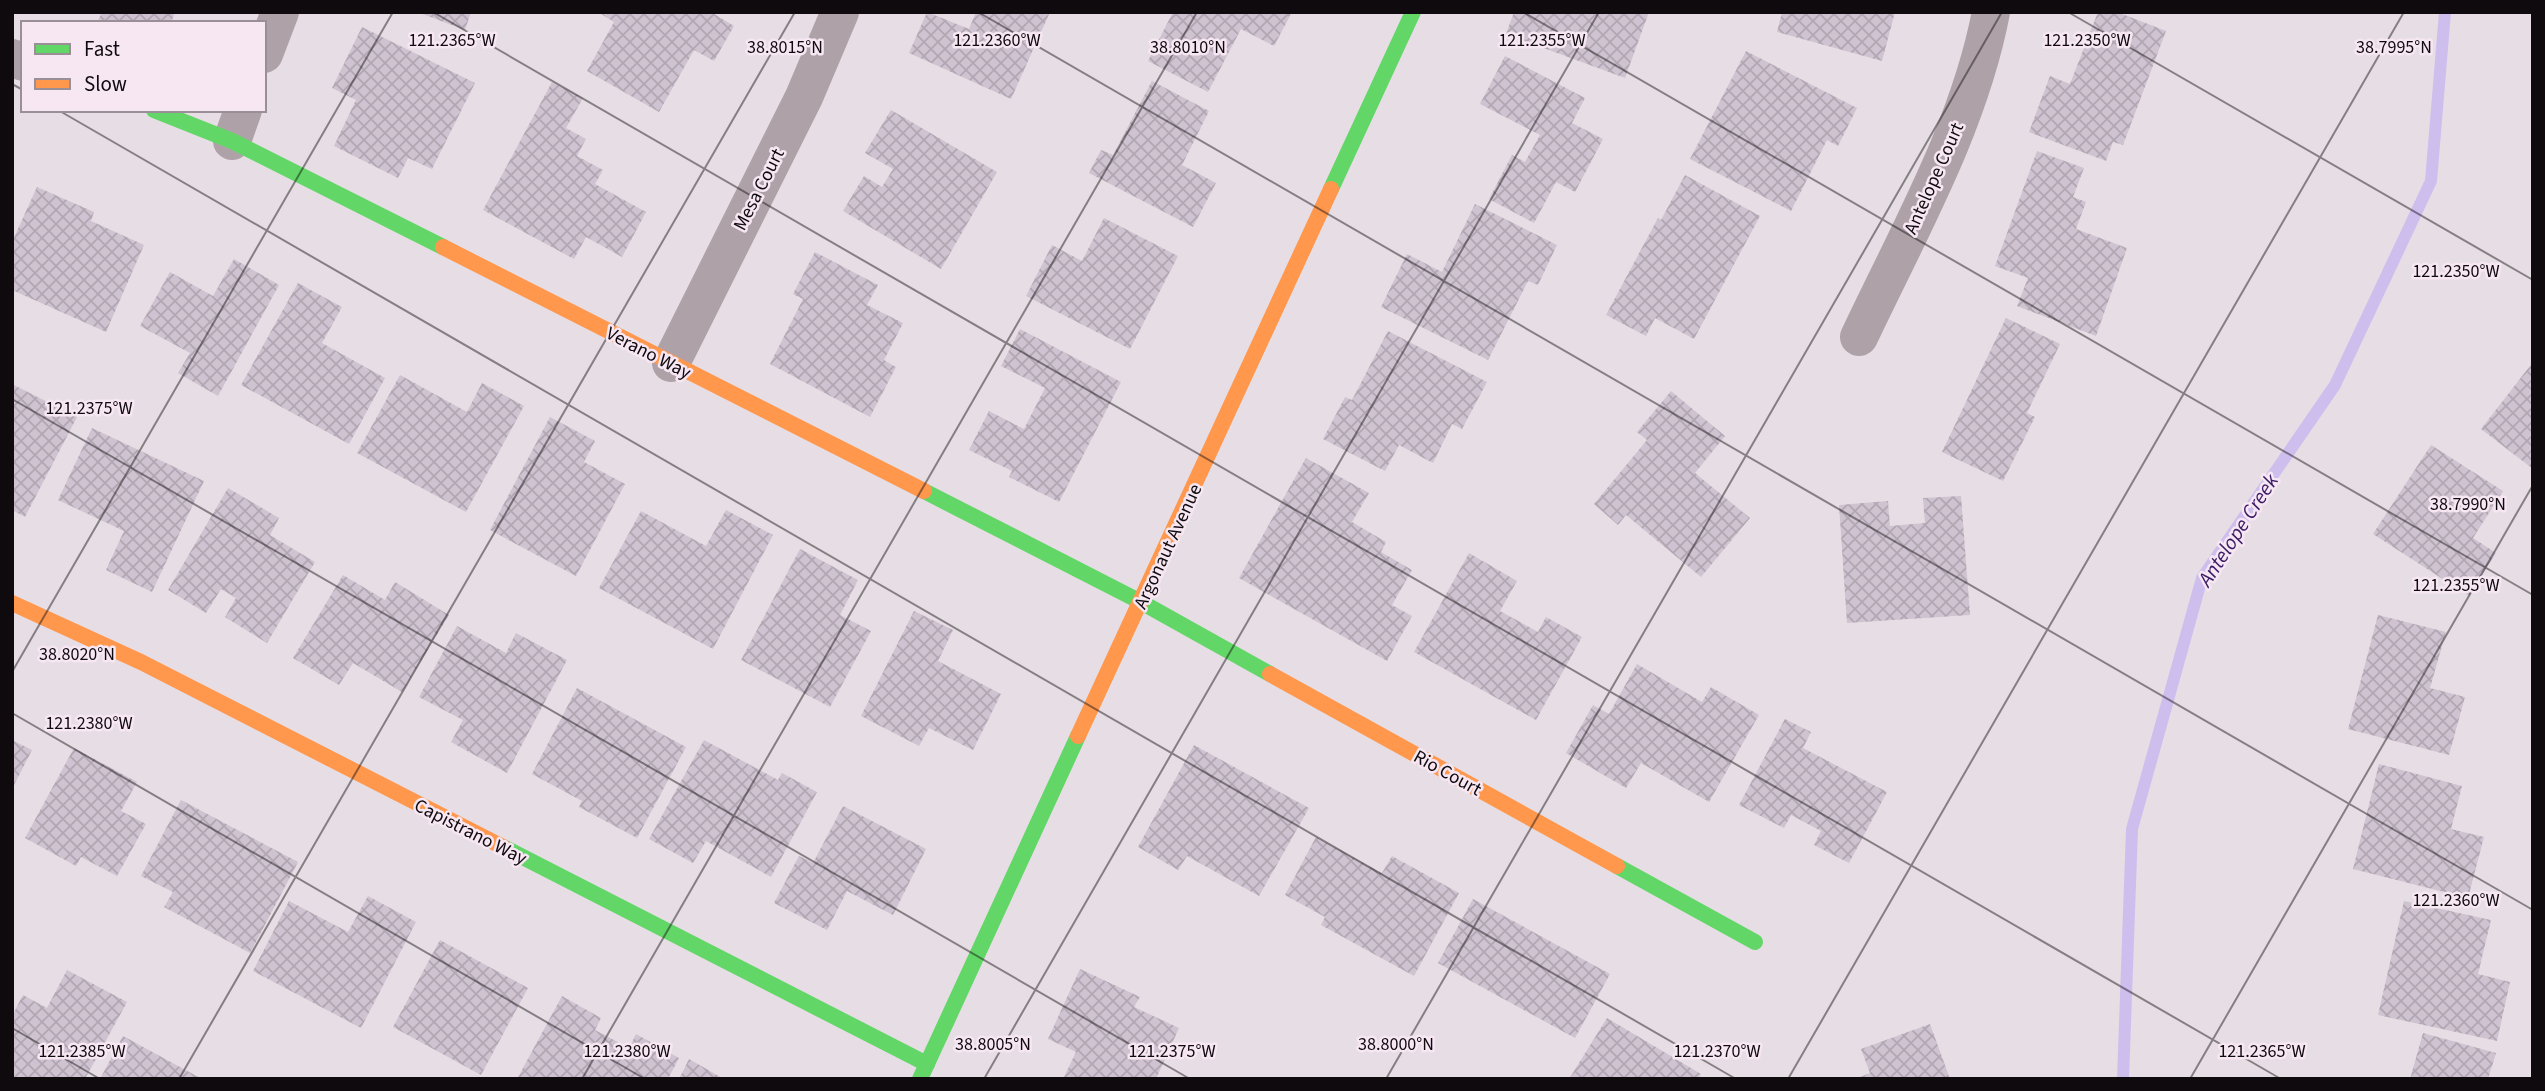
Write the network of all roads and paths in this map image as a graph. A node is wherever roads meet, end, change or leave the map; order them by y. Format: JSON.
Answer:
{"nodes":[{"id":1,"x":280,"y":12,"type":"edge"},
{"id":2,"x":840,"y":12,"type":"edge"},
{"id":3,"x":1413,"y":12,"type":"edge"},
{"id":4,"x":1991,"y":12,"type":"edge"},
{"id":5,"x":266,"y":49,"type":"edge"},
{"id":6,"x":164,"y":112,"type":"edge"},
{"id":7,"x":238,"y":126,"type":"edge"},
{"id":8,"x":1859,"y":337,"type":"dead end"},
{"id":9,"x":671,"y":363,"type":"junction"},
{"id":10,"x":1141,"y":602,"type":"junction"},
{"id":11,"x":12,"y":603,"type":"edge"},
{"id":12,"x":1755,"y":942,"type":"dead end"},
{"id":13,"x":923,"y":1072,"type":"edge"}],
"edges":[{"from":1,"to":5,"type":"street"},
{"from":2,"to":9,"type":"street","name":"Mesa Court"},
{"from":3,"to":10,"type":"street","name":"Argonaut Avenue"},
{"from":4,"to":8,"type":"street","name":"Antelope Court"},
{"from":6,"to":7,"type":"street","name":"Verano Way"},
{"from":7,"to":9,"type":"street","name":"Verano Way"},
{"from":9,"to":10,"type":"street","name":"Verano Way"},
{"from":10,"to":12,"type":"street","name":"Rio Court"},
{"from":10,"to":13,"type":"street","name":"Argonaut Avenue"},
{"from":11,"to":13,"type":"street","name":"Capistrano Way"}]}
